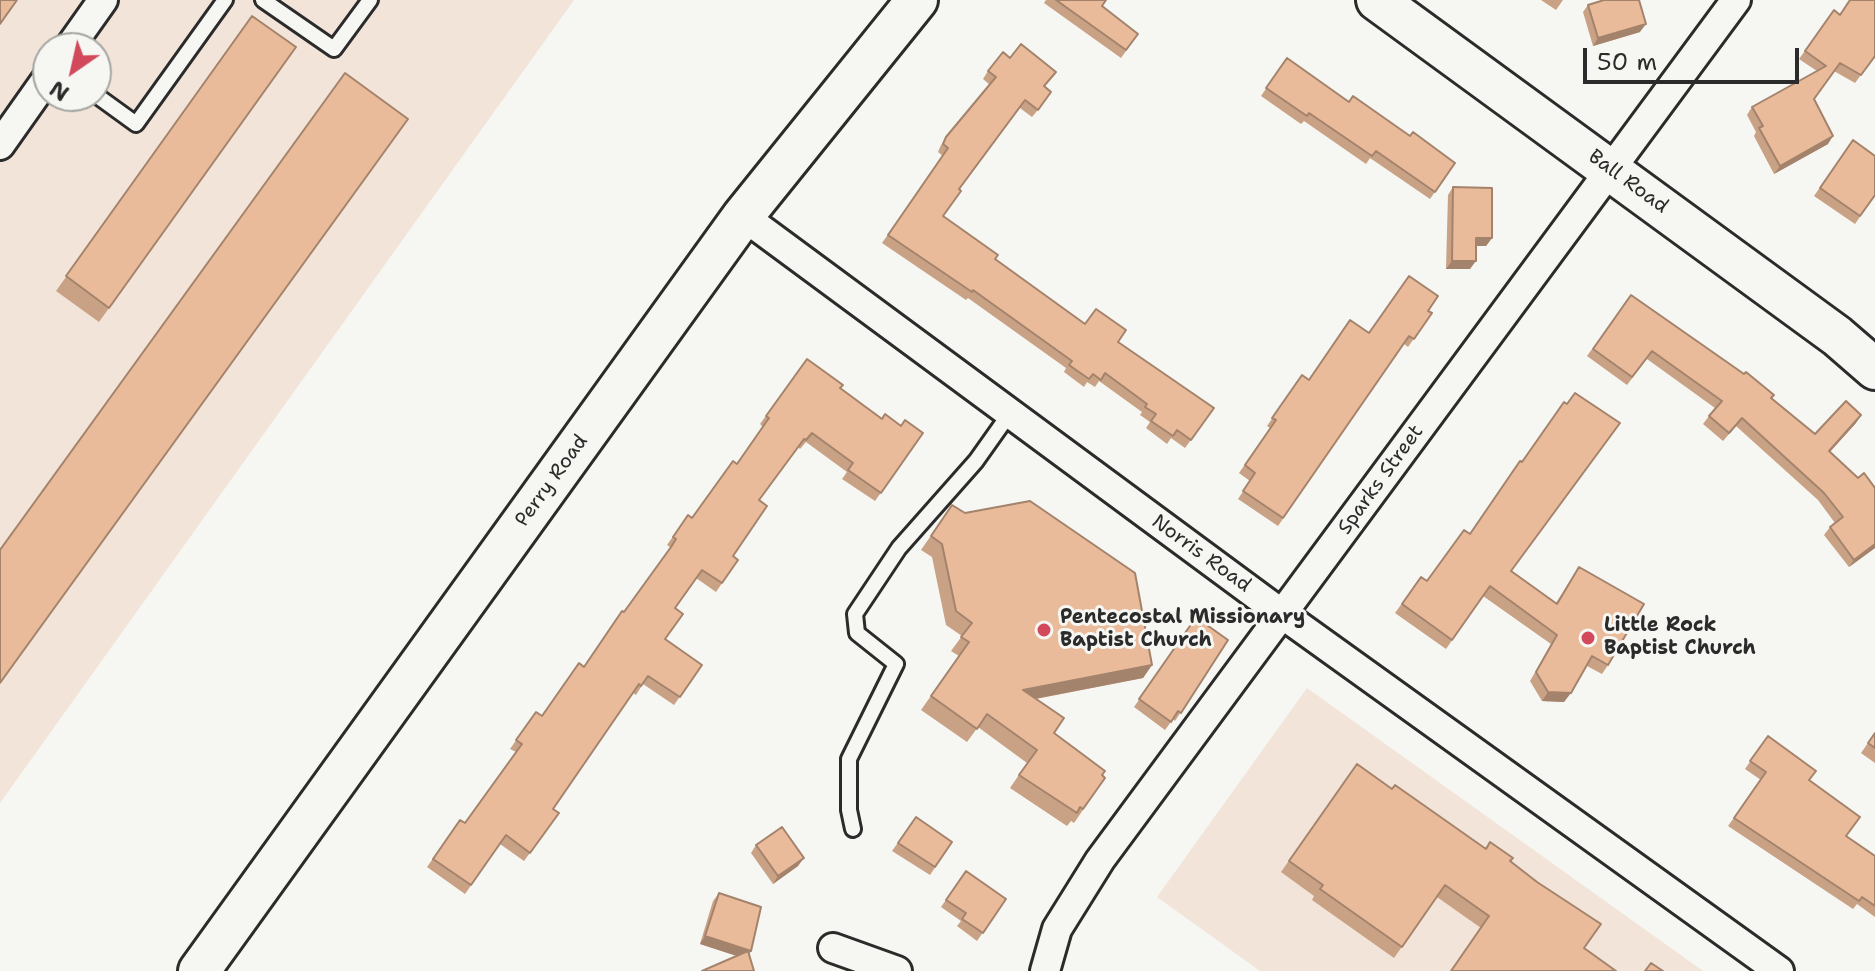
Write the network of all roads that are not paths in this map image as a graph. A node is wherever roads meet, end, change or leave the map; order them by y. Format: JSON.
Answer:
{"nodes":[{"id":1,"x":103,"y":0,"type":"edge"},
{"id":2,"x":225,"y":0,"type":"edge"},
{"id":3,"x":263,"y":0,"type":"edge"},
{"id":4,"x":370,"y":0,"type":"edge"},
{"id":5,"x":917,"y":0,"type":"edge"},
{"id":6,"x":1377,"y":0,"type":"edge"},
{"id":7,"x":1736,"y":0,"type":"edge"},
{"id":8,"x":80,"y":32,"type":"edge"},
{"id":9,"x":32,"y":100,"type":"edge"},
{"id":10,"x":112,"y":107,"type":"edge"},
{"id":11,"x":0,"y":145,"type":"edge"},
{"id":12,"x":1611,"y":169,"type":"junction"},
{"id":13,"x":743,"y":216,"type":"junction"},
{"id":14,"x":1875,"y":369,"type":"edge"},
{"id":15,"x":1010,"y":413,"type":"junction"},
{"id":16,"x":1282,"y":614,"type":"junction"},
{"id":17,"x":853,"y":829,"type":"dead end"},
{"id":18,"x":833,"y":948,"type":"dead end"},
{"id":19,"x":199,"y":971,"type":"edge"},
{"id":20,"x":897,"y":971,"type":"edge"},
{"id":21,"x":1045,"y":971,"type":"edge"},
{"id":22,"x":1779,"y":971,"type":"edge"}],
"edges":[{"from":1,"to":8,"type":"street"},
{"from":2,"to":10,"type":"lane"},
{"from":3,"to":4,"type":"lane"},
{"from":5,"to":13,"type":"street","name":"Perry Road"},
{"from":6,"to":12,"type":"street","name":"Ball Road"},
{"from":7,"to":12,"type":"street","name":"Sparks Street"},
{"from":9,"to":11,"type":"street"},
{"from":12,"to":14,"type":"street","name":"Ball Road"},
{"from":12,"to":16,"type":"street","name":"Sparks Street"},
{"from":13,"to":15,"type":"street","name":"Norris Road"},
{"from":13,"to":19,"type":"street","name":"Perry Road"},
{"from":15,"to":16,"type":"street","name":"Norris Road"},
{"from":15,"to":17,"type":"lane"},
{"from":16,"to":21,"type":"street","name":"Sparks Street"},
{"from":16,"to":22,"type":"street","name":"Norris Road"},
{"from":18,"to":20,"type":"street"}]}
